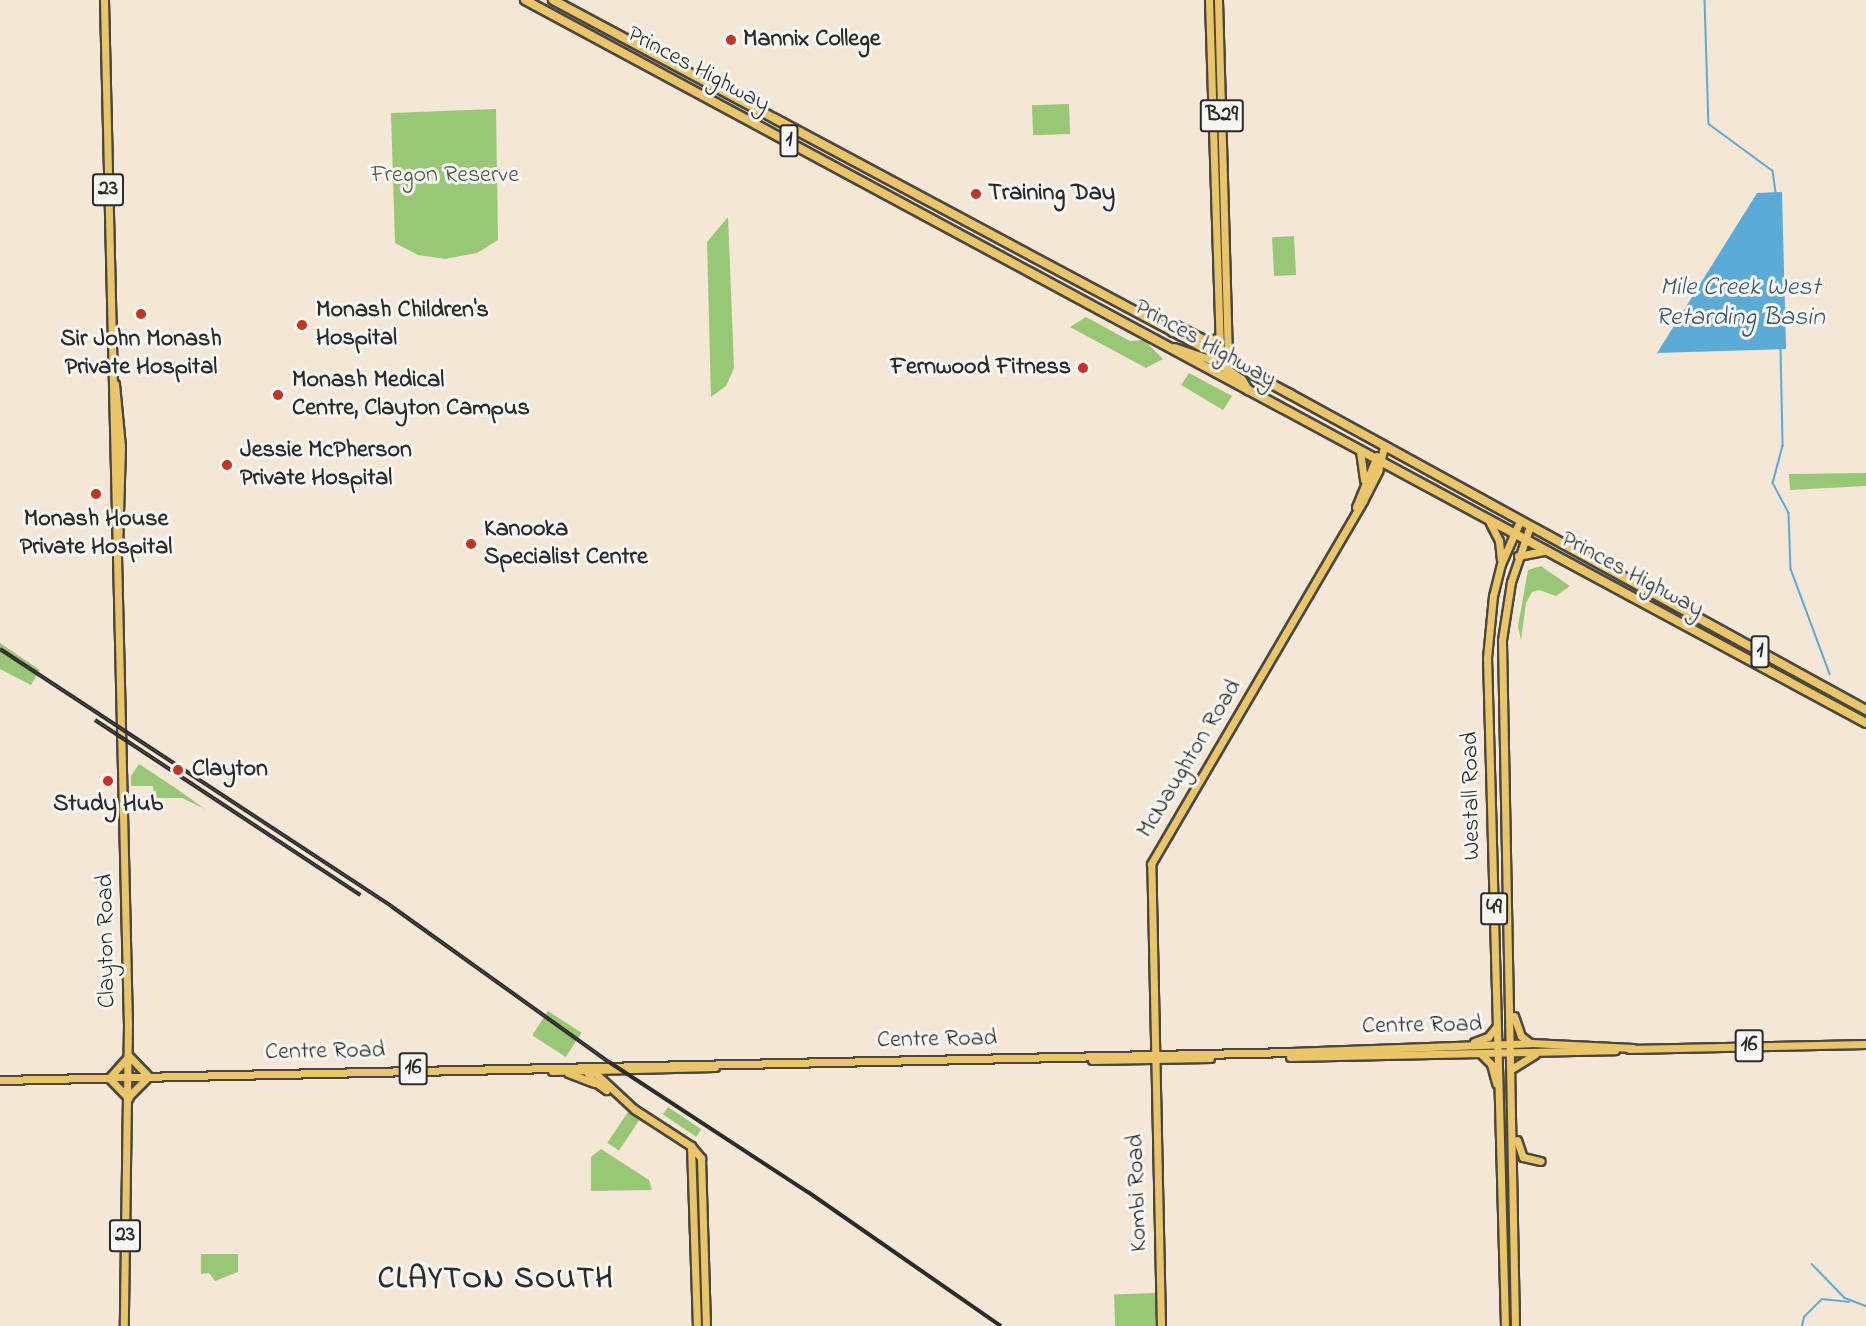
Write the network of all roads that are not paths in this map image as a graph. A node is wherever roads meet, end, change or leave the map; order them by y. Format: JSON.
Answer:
{"nodes":[{"id":1,"x":104,"y":0,"type":"edge"},
{"id":2,"x":525,"y":0,"type":"edge"},
{"id":3,"x":553,"y":0,"type":"edge"},
{"id":4,"x":1209,"y":0,"type":"edge"},
{"id":5,"x":1218,"y":0,"type":"edge"},
{"id":6,"x":542,"y":4,"type":"edge"},
{"id":7,"x":1172,"y":332,"type":"junction"},
{"id":8,"x":1219,"y":338,"type":"junction"},
{"id":9,"x":1169,"y":346,"type":"junction"},
{"id":10,"x":1228,"y":348,"type":"junction"},
{"id":11,"x":1220,"y":357,"type":"junction"},
{"id":12,"x":1233,"y":364,"type":"junction"},
{"id":13,"x":1249,"y":390,"type":"junction"},
{"id":14,"x":1358,"y":432,"type":"junction"},
{"id":15,"x":1383,"y":446,"type":"junction"},
{"id":16,"x":1363,"y":453,"type":"junction"},
{"id":17,"x":1378,"y":461,"type":"junction"},
{"id":18,"x":1364,"y":486,"type":"junction"},
{"id":19,"x":1356,"y":509,"type":"junction"},
{"id":20,"x":1489,"y":521,"type":"junction"},
{"id":21,"x":1520,"y":521,"type":"junction"},
{"id":22,"x":1530,"y":526,"type":"junction"},
{"id":23,"x":1513,"y":535,"type":"junction"},
{"id":24,"x":1524,"y":540,"type":"junction"},
{"id":25,"x":1544,"y":551,"type":"junction"},
{"id":26,"x":1518,"y":555,"type":"junction"},
{"id":27,"x":1501,"y":564,"type":"junction"},
{"id":28,"x":1650,"y":593,"type":"junction"},
{"id":29,"x":1650,"y":606,"type":"junction"},
{"id":30,"x":1866,"y":710,"type":"edge"},
{"id":31,"x":1866,"y":723,"type":"edge"},
{"id":32,"x":1490,"y":772,"type":"junction"},
{"id":33,"x":1504,"y":772,"type":"junction"},
{"id":34,"x":1494,"y":914,"type":"junction"},
{"id":35,"x":1509,"y":920,"type":"junction"},
{"id":36,"x":1511,"y":1004,"type":"junction"},
{"id":37,"x":1497,"y":1025,"type":"junction"},
{"id":38,"x":1531,"y":1043,"type":"junction"},
{"id":39,"x":1466,"y":1044,"type":"junction"},
{"id":40,"x":1498,"y":1044,"type":"junction"},
{"id":41,"x":1512,"y":1044,"type":"junction"},
{"id":42,"x":1866,"y":1044,"type":"edge"},
{"id":43,"x":1581,"y":1048,"type":"junction"},
{"id":44,"x":1540,"y":1052,"type":"junction"},
{"id":45,"x":1480,"y":1053,"type":"junction"},
{"id":46,"x":1498,"y":1053,"type":"junction"},
{"id":47,"x":1512,"y":1053,"type":"junction"},
{"id":48,"x":128,"y":1055,"type":"junction"},
{"id":49,"x":1157,"y":1056,"type":"junction"},
{"id":50,"x":588,"y":1068,"type":"junction"},
{"id":51,"x":1513,"y":1068,"type":"junction"},
{"id":52,"x":561,"y":1071,"type":"junction"},
{"id":53,"x":605,"y":1071,"type":"junction"},
{"id":54,"x":241,"y":1075,"type":"junction"},
{"id":55,"x":149,"y":1077,"type":"junction"},
{"id":56,"x":109,"y":1078,"type":"junction"},
{"id":57,"x":129,"y":1078,"type":"junction"},
{"id":58,"x":0,"y":1080,"type":"edge"},
{"id":59,"x":601,"y":1085,"type":"junction"},
{"id":60,"x":1499,"y":1097,"type":"junction"},
{"id":61,"x":128,"y":1098,"type":"junction"},
{"id":62,"x":1514,"y":1125,"type":"junction"},
{"id":63,"x":690,"y":1146,"type":"junction"},
{"id":64,"x":1541,"y":1161,"type":"dead end"},
{"id":65,"x":695,"y":1245,"type":"junction"},
{"id":66,"x":704,"y":1245,"type":"junction"},
{"id":67,"x":124,"y":1326,"type":"edge"},
{"id":68,"x":697,"y":1326,"type":"edge"},
{"id":69,"x":706,"y":1326,"type":"edge"},
{"id":70,"x":1161,"y":1326,"type":"edge"},
{"id":71,"x":1505,"y":1326,"type":"edge"},
{"id":72,"x":1515,"y":1326,"type":"edge"}],
"edges":[{"from":1,"to":48,"type":"main road","name":"Clayton Road","number":"23"},
{"from":2,"to":6,"type":"highway","name":"Princes Highway","number":"1"},
{"from":3,"to":7,"type":"highway","name":"Princes Highway","number":"1"},
{"from":4,"to":8,"type":"main road","number":"B29"},
{"from":5,"to":10,"type":"main road","number":"B29"},
{"from":6,"to":9,"type":"highway","name":"Princes Highway","number":"1"},
{"from":7,"to":8,"type":"main road"},
{"from":7,"to":11,"type":"highway","name":"Princes Highway","number":"1"},
{"from":8,"to":11,"type":"main road","number":"B29"},
{"from":9,"to":11,"type":"main road"},
{"from":9,"to":13,"type":"highway","name":"Princes Highway","number":"1"},
{"from":10,"to":11,"type":"main road"},
{"from":10,"to":12,"type":"main road","number":"B29"},
{"from":11,"to":12,"type":"highway","name":"Princes Highway","number":"1"},
{"from":11,"to":13,"type":"highway"},
{"from":12,"to":14,"type":"highway","name":"Princes Highway","number":"1"},
{"from":13,"to":16,"type":"highway","name":"Princes Highway","number":"1"},
{"from":14,"to":15,"type":"highway","name":"Princes Highway","number":"1"},
{"from":14,"to":16,"type":"highway"},
{"from":15,"to":17,"type":"main road","name":"McNaughton Road"},
{"from":15,"to":21,"type":"highway","name":"Princes Highway","number":"1"},
{"from":16,"to":17,"type":"highway","name":"Princes Highway","number":"1"},
{"from":16,"to":18,"type":"main road"},
{"from":17,"to":18,"type":"main road","name":"McNaughton Road"},
{"from":17,"to":19,"type":"main road","name":"McNaughton Road"},
{"from":17,"to":20,"type":"highway","name":"Princes Highway","number":"1"},
{"from":18,"to":19,"type":"main road","name":"McNaughton Road"},
{"from":19,"to":49,"type":"main road","name":"McNaughton Road"},
{"from":20,"to":23,"type":"highway","name":"Princes Highway","number":"1"},
{"from":20,"to":27,"type":"main road"},
{"from":21,"to":22,"type":"highway","name":"Princes Highway","number":"1"},
{"from":21,"to":23,"type":"main road","name":"Westall Road"},
{"from":22,"to":24,"type":"main road","name":"Westall Road"},
{"from":22,"to":28,"type":"highway","name":"Princes Highway","number":"1"},
{"from":23,"to":24,"type":"highway","name":"Princes Highway","number":"1"},
{"from":23,"to":27,"type":"main road","name":"Westall Road","number":"49"},
{"from":24,"to":25,"type":"highway","name":"Princes Highway","number":"1"},
{"from":24,"to":26,"type":"main road","name":"Westall Road","number":"49"},
{"from":25,"to":26,"type":"main road"},
{"from":25,"to":29,"type":"highway","name":"Princes Highway","number":"1"},
{"from":26,"to":33,"type":"main road","name":"Westall Road","number":"49"},
{"from":27,"to":32,"type":"main road","name":"Westall Road","number":"49"},
{"from":28,"to":29,"type":"highway"},
{"from":28,"to":30,"type":"highway","name":"Princes Highway","number":"1"},
{"from":29,"to":31,"type":"highway","name":"Princes Highway","number":"1"},
{"from":32,"to":33,"type":"main road"},
{"from":32,"to":34,"type":"main road","name":"Westall Road","number":"49"},
{"from":33,"to":35,"type":"main road","name":"Westall Road","number":"49"},
{"from":34,"to":35,"type":"main road"},
{"from":34,"to":37,"type":"main road","name":"Westall Road","number":"49"},
{"from":35,"to":36,"type":"main road","name":"Westall Road","number":"49"},
{"from":36,"to":38,"type":"main road"},
{"from":36,"to":41,"type":"main road","name":"Westall Road","number":"49"},
{"from":37,"to":39,"type":"main road"},
{"from":37,"to":40,"type":"main road","name":"Westall Road","number":"49"},
{"from":38,"to":41,"type":"main road","name":"Centre Road","number":"16"},
{"from":38,"to":43,"type":"main road","name":"Centre Road","number":"16"},
{"from":39,"to":40,"type":"main road","name":"Centre Road","number":"16"},
{"from":39,"to":49,"type":"main road","name":"Centre Road","number":"16"},
{"from":40,"to":41,"type":"main road","name":"Centre Road","number":"16"},
{"from":40,"to":46,"type":"main road","name":"Westall Road","number":"49"},
{"from":41,"to":47,"type":"main road","name":"Westall Road","number":"49"},
{"from":42,"to":43,"type":"main road","name":"Centre Road","number":"16"},
{"from":43,"to":44,"type":"main road","name":"Centre Road","number":"16"},
{"from":44,"to":47,"type":"main road","name":"Centre Road","number":"16"},
{"from":44,"to":51,"type":"main road"},
{"from":45,"to":46,"type":"main road","name":"Centre Road","number":"16"},
{"from":45,"to":49,"type":"main road","name":"Centre Road","number":"16"},
{"from":45,"to":60,"type":"main road"},
{"from":46,"to":47,"type":"main road","name":"Centre Road","number":"16"},
{"from":46,"to":60,"type":"main road","name":"Westall Road","number":"49"},
{"from":47,"to":51,"type":"main road","name":"Westall Road","number":"49"},
{"from":48,"to":55,"type":"main road"},
{"from":48,"to":56,"type":"main road"},
{"from":48,"to":57,"type":"main road","name":"Clayton Road","number":"23"},
{"from":49,"to":50,"type":"main road","name":"Centre Road","number":"16"},
{"from":49,"to":53,"type":"main road","name":"Centre Road","number":"16"},
{"from":49,"to":70,"type":"main road","name":"Kombi Road"},
{"from":50,"to":52,"type":"main road","name":"Centre Road","number":"16"},
{"from":50,"to":53,"type":"main road","name":"Centre Road","number":"16"},
{"from":50,"to":54,"type":"main road","name":"Centre Road","number":"16"},
{"from":50,"to":59,"type":"main road"},
{"from":51,"to":62,"type":"main road","name":"Westall Road","number":"49"},
{"from":52,"to":54,"type":"main road","name":"Centre Road","number":"16"},
{"from":52,"to":59,"type":"main road"},
{"from":53,"to":59,"type":"main road"},
{"from":54,"to":55,"type":"main road","name":"Centre Road","number":"16"},
{"from":55,"to":57,"type":"main road","name":"Centre Road","number":"16"},
{"from":55,"to":61,"type":"main road"},
{"from":56,"to":57,"type":"main road","name":"Centre Road","number":"16"},
{"from":56,"to":58,"type":"main road","name":"Centre Road","number":"16"},
{"from":56,"to":61,"type":"main road"},
{"from":57,"to":61,"type":"main road","name":"Clayton Road","number":"23"},
{"from":59,"to":63,"type":"main road"},
{"from":60,"to":71,"type":"main road","name":"Westall Road","number":"49"},
{"from":61,"to":67,"type":"main road","name":"Clayton Road","number":"23"},
{"from":62,"to":64,"type":"main road"},
{"from":62,"to":72,"type":"main road","name":"Westall Road","number":"49"},
{"from":63,"to":65,"type":"main road"},
{"from":63,"to":66,"type":"main road"},
{"from":65,"to":66,"type":"main road"},
{"from":65,"to":68,"type":"main road"},
{"from":66,"to":69,"type":"main road"}]}
